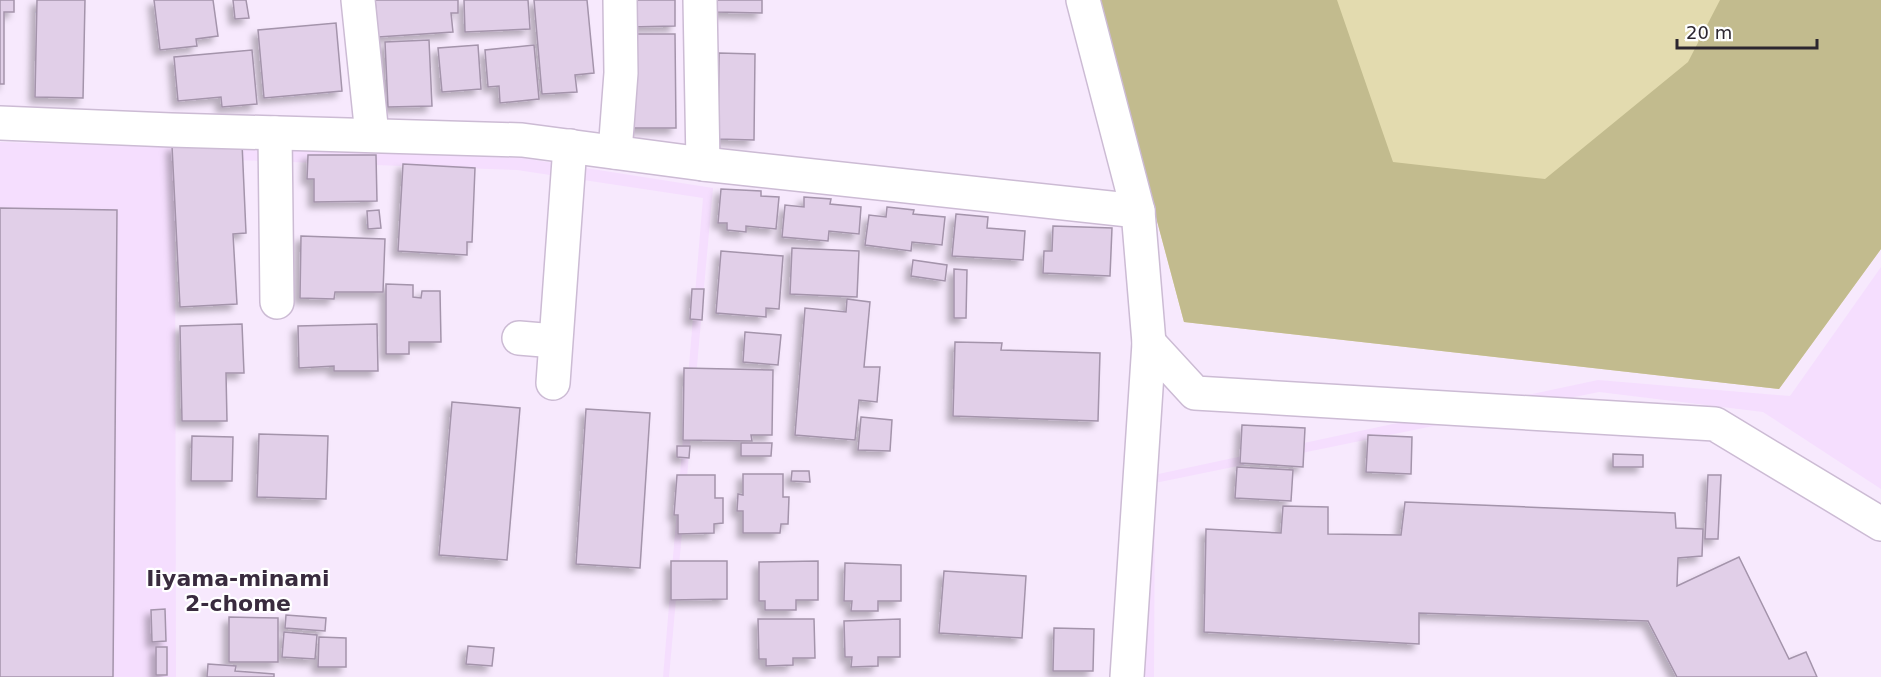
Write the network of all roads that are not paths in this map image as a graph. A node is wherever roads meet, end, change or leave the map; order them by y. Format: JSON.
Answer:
{"nodes":[{"id":1,"x":358,"y":0,"type":"edge"},
{"id":2,"x":620,"y":0,"type":"edge"},
{"id":3,"x":700,"y":0,"type":"edge"},
{"id":4,"x":1083,"y":0,"type":"edge"},
{"id":5,"x":0,"y":123,"type":"edge"},
{"id":6,"x":275,"y":134,"type":"junction"},
{"id":7,"x":372,"y":135,"type":"junction"},
{"id":8,"x":570,"y":146,"type":"junction"},
{"id":9,"x":615,"y":152,"type":"junction"},
{"id":10,"x":703,"y":164,"type":"junction"},
{"id":11,"x":1138,"y":211,"type":"junction"},
{"id":12,"x":277,"y":302,"type":"dead end"},
{"id":13,"x":519,"y":338,"type":"dead end"},
{"id":14,"x":555,"y":341,"type":"junction"},
{"id":15,"x":1149,"y":343,"type":"junction"},
{"id":16,"x":553,"y":383,"type":"dead end"},
{"id":17,"x":1881,"y":524,"type":"edge"},
{"id":18,"x":1127,"y":677,"type":"edge"}],
"edges":[{"from":1,"to":7,"type":"street"},
{"from":2,"to":9,"type":"street"},
{"from":3,"to":10,"type":"street"},
{"from":4,"to":11,"type":"street"},
{"from":5,"to":6,"type":"street"},
{"from":6,"to":7,"type":"street"},
{"from":6,"to":12,"type":"street"},
{"from":7,"to":8,"type":"street"},
{"from":8,"to":9,"type":"street"},
{"from":8,"to":14,"type":"street"},
{"from":9,"to":10,"type":"street"},
{"from":10,"to":11,"type":"street"},
{"from":11,"to":15,"type":"street"},
{"from":13,"to":14,"type":"street"},
{"from":14,"to":16,"type":"street"},
{"from":15,"to":17,"type":"street"},
{"from":15,"to":18,"type":"street"}]}
